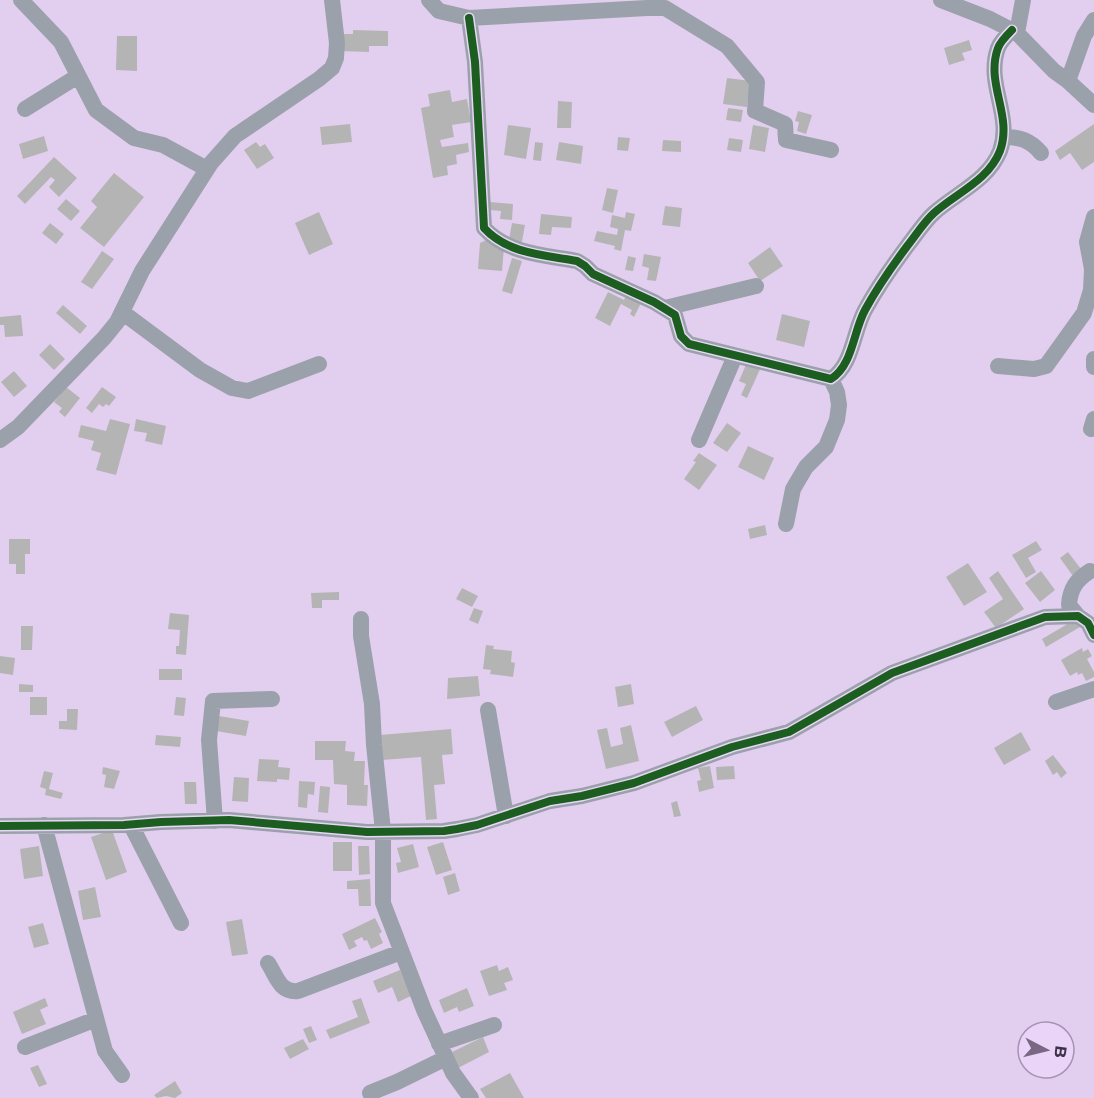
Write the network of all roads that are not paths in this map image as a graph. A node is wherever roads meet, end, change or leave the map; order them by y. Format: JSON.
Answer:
{"nodes":[{"id":1,"x":21,"y":0,"type":"edge"},
{"id":2,"x":332,"y":0,"type":"edge"},
{"id":3,"x":429,"y":0,"type":"edge"},
{"id":4,"x":941,"y":0,"type":"edge"},
{"id":5,"x":1023,"y":0,"type":"edge"},
{"id":6,"x":469,"y":18,"type":"junction"},
{"id":7,"x":1094,"y":20,"type":"edge"},
{"id":8,"x":1014,"y":31,"type":"junction"},
{"id":9,"x":78,"y":76,"type":"junction"},
{"id":10,"x":1068,"y":81,"type":"junction"},
{"id":11,"x":1094,"y":105,"type":"edge"},
{"id":12,"x":25,"y":109,"type":"dead end"},
{"id":13,"x":1004,"y":137,"type":"junction"},
{"id":14,"x":831,"y":150,"type":"dead end"},
{"id":15,"x":1041,"y":153,"type":"dead end"},
{"id":16,"x":207,"y":169,"type":"junction"},
{"id":17,"x":1094,"y":217,"type":"edge"},
{"id":18,"x":756,"y":286,"type":"dead end"},
{"id":19,"x":1093,"y":293,"type":"edge"},
{"id":20,"x":665,"y":308,"type":"junction"},
{"id":21,"x":122,"y":312,"type":"junction"},
{"id":22,"x":735,"y":356,"type":"junction"},
{"id":23,"x":1094,"y":359,"type":"edge"},
{"id":24,"x":320,"y":364,"type":"dead end"},
{"id":25,"x":998,"y":366,"type":"dead end"},
{"id":26,"x":1094,"y":367,"type":"edge"},
{"id":27,"x":831,"y":379,"type":"junction"},
{"id":28,"x":0,"y":440,"type":"edge"},
{"id":29,"x":699,"y":440,"type":"dead end"},
{"id":30,"x":786,"y":524,"type":"dead end"},
{"id":31,"x":1090,"y":571,"type":"dead end"},
{"id":32,"x":1078,"y":616,"type":"junction"},
{"id":33,"x":361,"y":619,"type":"dead end"},
{"id":34,"x":1094,"y":635,"type":"edge"},
{"id":35,"x":1094,"y":689,"type":"edge"},
{"id":36,"x":272,"y":699,"type":"dead end"},
{"id":37,"x":1056,"y":702,"type":"dead end"},
{"id":38,"x":488,"y":710,"type":"dead end"},
{"id":39,"x":506,"y":816,"type":"junction"},
{"id":40,"x":215,"y":820,"type":"junction"},
{"id":41,"x":44,"y":825,"type":"junction"},
{"id":42,"x":131,"y":825,"type":"junction"},
{"id":43,"x":0,"y":826,"type":"edge"},
{"id":44,"x":383,"y":831,"type":"junction"},
{"id":45,"x":181,"y":923,"type":"dead end"},
{"id":46,"x":401,"y":952,"type":"junction"},
{"id":47,"x":268,"y":963,"type":"dead end"},
{"id":48,"x":96,"y":1019,"type":"junction"},
{"id":49,"x":494,"y":1025,"type":"dead end"},
{"id":50,"x":25,"y":1047,"type":"dead end"},
{"id":51,"x":443,"y":1051,"type":"junction"},
{"id":52,"x":122,"y":1076,"type":"dead end"},
{"id":53,"x":370,"y":1093,"type":"dead end"},
{"id":54,"x":471,"y":1098,"type":"edge"}],
"edges":[{"from":1,"to":9,"type":"street"},
{"from":2,"to":16,"type":"street"},
{"from":3,"to":6,"type":"street"},
{"from":4,"to":8,"type":"street"},
{"from":5,"to":8,"type":"street"},
{"from":6,"to":14,"type":"street"},
{"from":6,"to":20,"type":"street"},
{"from":7,"to":10,"type":"street"},
{"from":8,"to":10,"type":"street"},
{"from":8,"to":13,"type":"street"},
{"from":9,"to":12,"type":"street"},
{"from":9,"to":16,"type":"street"},
{"from":10,"to":11,"type":"street"},
{"from":13,"to":15,"type":"street"},
{"from":13,"to":27,"type":"street"},
{"from":16,"to":21,"type":"street"},
{"from":17,"to":19,"type":"street"},
{"from":18,"to":20,"type":"street"},
{"from":19,"to":25,"type":"street"},
{"from":20,"to":22,"type":"street"},
{"from":21,"to":24,"type":"street"},
{"from":21,"to":28,"type":"street"},
{"from":22,"to":27,"type":"street"},
{"from":22,"to":29,"type":"street"},
{"from":23,"to":26,"type":"street"},
{"from":27,"to":30,"type":"street"},
{"from":31,"to":32,"type":"street"},
{"from":32,"to":34,"type":"street"},
{"from":32,"to":39,"type":"street"},
{"from":33,"to":44,"type":"street"},
{"from":35,"to":37,"type":"street"},
{"from":36,"to":40,"type":"street"},
{"from":38,"to":39,"type":"street"},
{"from":39,"to":44,"type":"street"},
{"from":40,"to":42,"type":"street"},
{"from":40,"to":44,"type":"street"},
{"from":41,"to":42,"type":"street"},
{"from":41,"to":43,"type":"street"},
{"from":41,"to":48,"type":"street"},
{"from":42,"to":45,"type":"street"},
{"from":44,"to":46,"type":"street"},
{"from":46,"to":47,"type":"street"},
{"from":46,"to":51,"type":"street"},
{"from":48,"to":50,"type":"street"},
{"from":48,"to":52,"type":"street"},
{"from":49,"to":51,"type":"street"},
{"from":51,"to":53,"type":"street"},
{"from":51,"to":54,"type":"street"}]}
